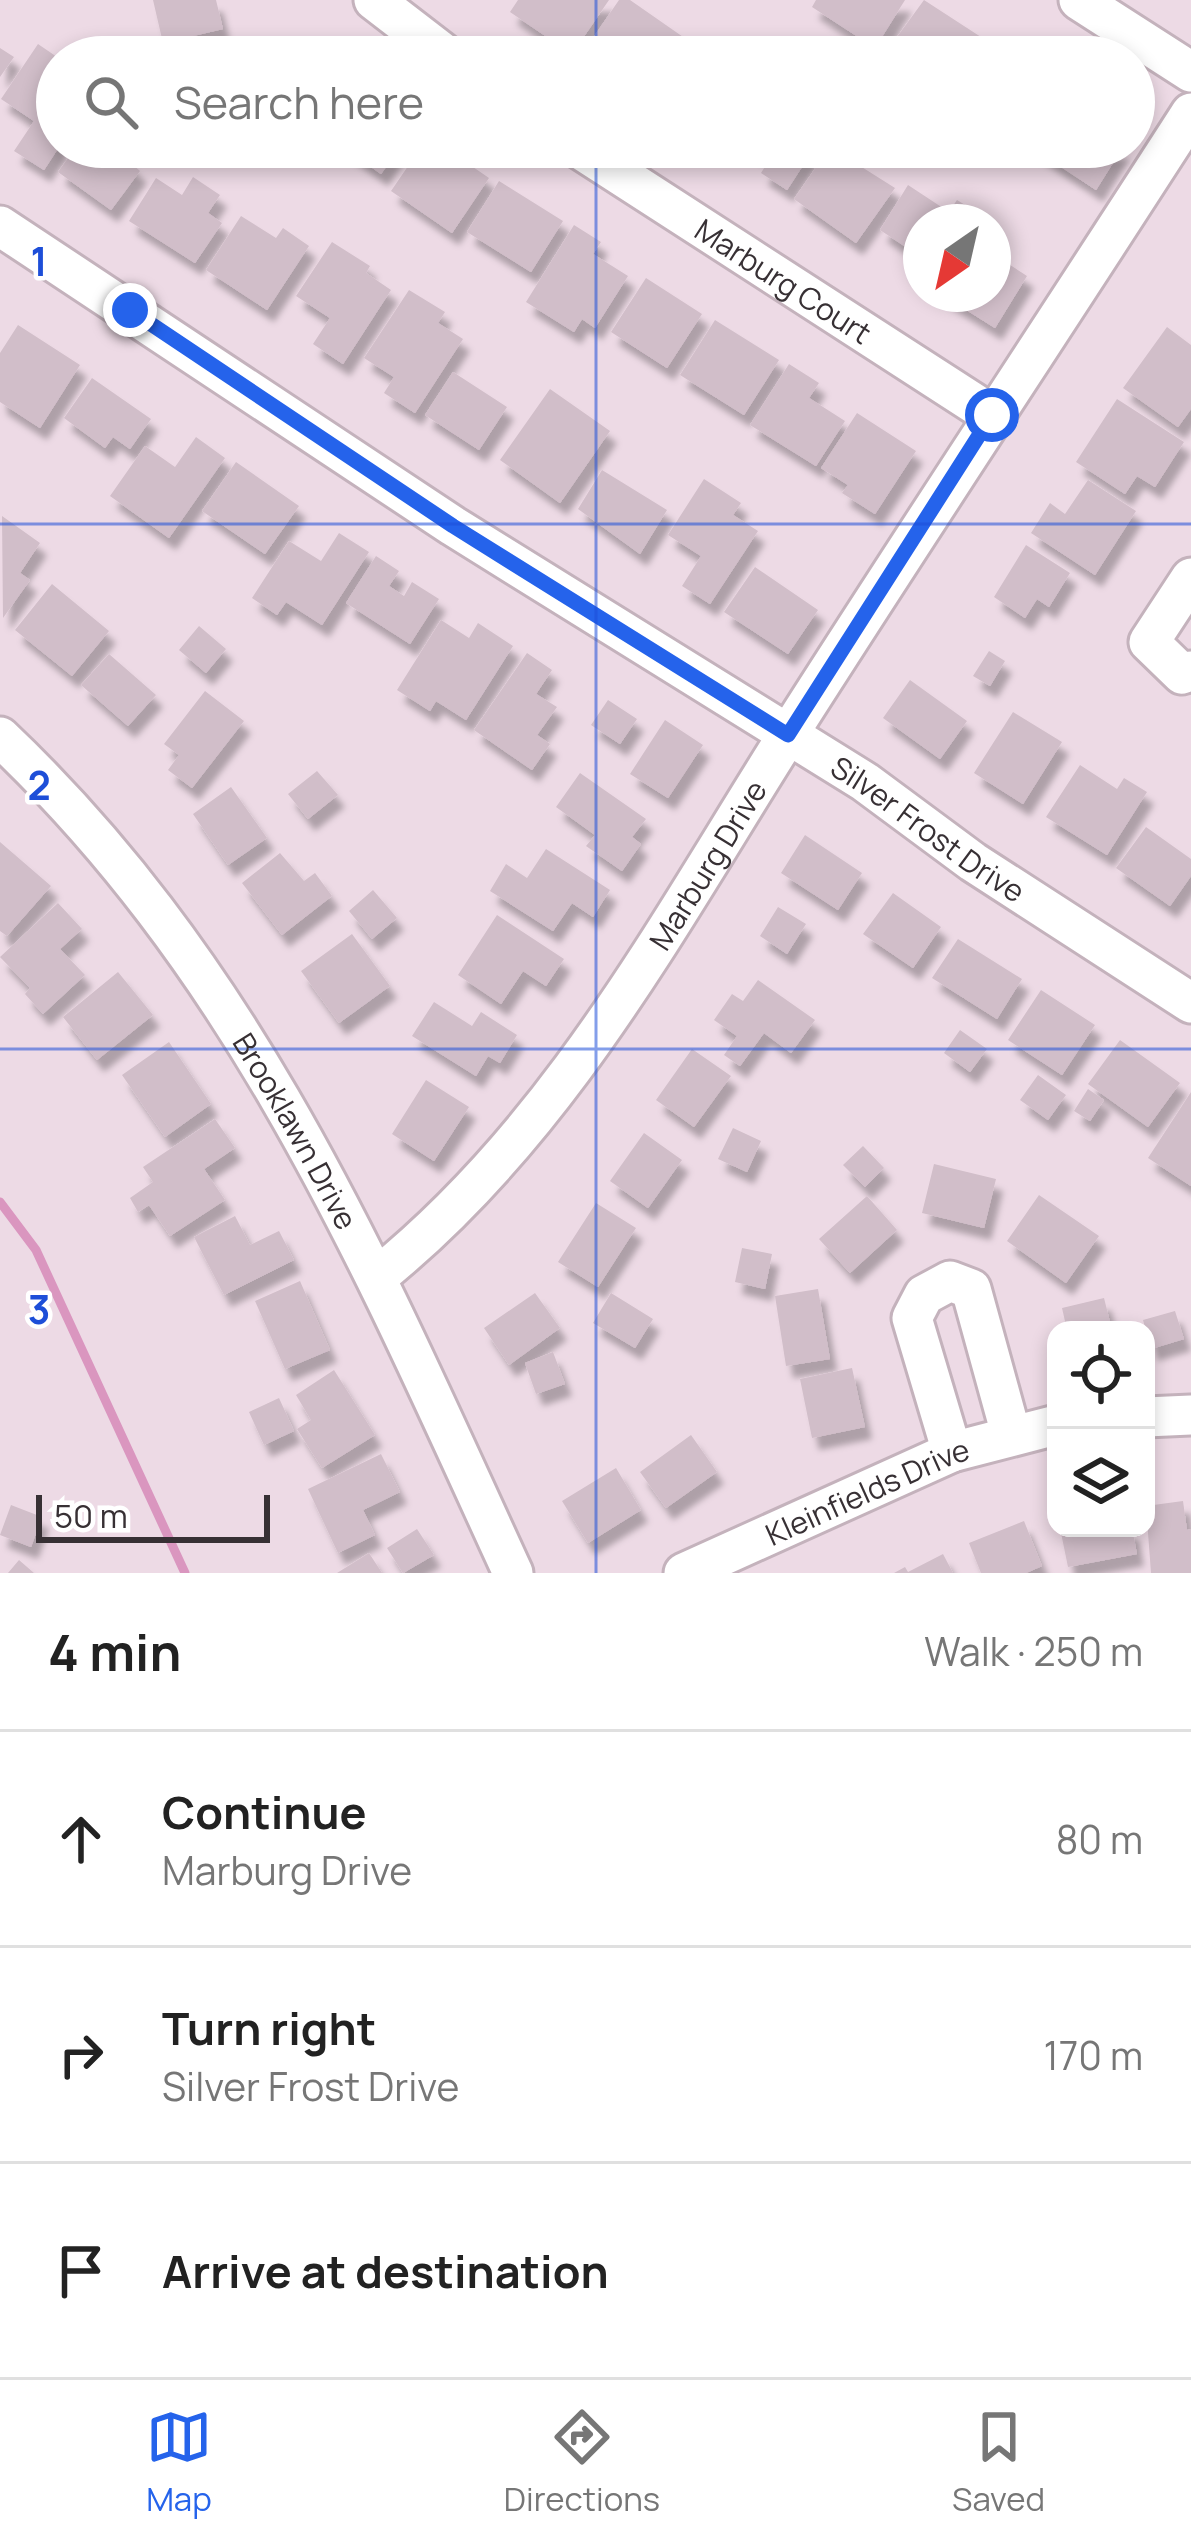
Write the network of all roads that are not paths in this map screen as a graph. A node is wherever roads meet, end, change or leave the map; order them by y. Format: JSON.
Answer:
{"nodes":[{"id":1,"x":374,"y":0,"type":"edge"},
{"id":2,"x":1079,"y":0,"type":"edge"},
{"id":3,"x":421,"y":36,"type":"edge"},
{"id":4,"x":1135,"y":36,"type":"edge"},
{"id":5,"x":1155,"y":49,"type":"edge"},
{"id":6,"x":1191,"y":72,"type":"edge"},
{"id":7,"x":1191,"y":113,"type":"edge"},
{"id":8,"x":610,"y":168,"type":"edge"},
{"id":9,"x":1155,"y":168,"type":"edge"},
{"id":10,"x":1155,"y":168,"type":"edge"},
{"id":11,"x":0,"y":226,"type":"edge"},
{"id":12,"x":992,"y":415,"type":"junction"},
{"id":13,"x":1191,"y":578,"type":"edge"},
{"id":14,"x":1191,"y":670,"type":"edge"},
{"id":15,"x":788,"y":735,"type":"junction"},
{"id":16,"x":0,"y":737,"type":"edge"},
{"id":17,"x":1191,"y":1003,"type":"edge"},
{"id":18,"x":377,"y":1277,"type":"junction"},
{"id":19,"x":1191,"y":1415,"type":"edge"},
{"id":20,"x":1155,"y":1417,"type":"edge"},
{"id":21,"x":1047,"y":1427,"type":"edge"},
{"id":22,"x":1011,"y":1434,"type":"junction"},
{"id":23,"x":952,"y":1452,"type":"junction"},
{"id":24,"x":513,"y":1573,"type":"edge"},
{"id":25,"x":683,"y":1573,"type":"edge"}],
"edges":[{"from":1,"to":3,"type":"street"},
{"from":2,"to":4,"type":"street"},
{"from":5,"to":6,"type":"street"},
{"from":7,"to":9,"type":"street","name":"Marburg Drive"},
{"from":8,"to":12,"type":"street","name":"Marburg Court"},
{"from":10,"to":12,"type":"street","name":"Marburg Drive"},
{"from":11,"to":15,"type":"street","name":"Silver Frost Drive"},
{"from":12,"to":15,"type":"street","name":"Marburg Drive"},
{"from":13,"to":14,"type":"street"},
{"from":15,"to":17,"type":"street","name":"Silver Frost Drive"},
{"from":15,"to":18,"type":"street","name":"Marburg Drive"},
{"from":16,"to":18,"type":"street","name":"Brooklawn Drive"},
{"from":18,"to":24,"type":"street","name":"Brooklawn Drive"},
{"from":19,"to":20,"type":"street"},
{"from":21,"to":22,"type":"street","name":"Kleinfields Drive"},
{"from":22,"to":23,"type":"street","name":"Kleinfields Drive"},
{"from":22,"to":23,"type":"street"},
{"from":23,"to":25,"type":"street","name":"Kleinfields Drive"}]}
